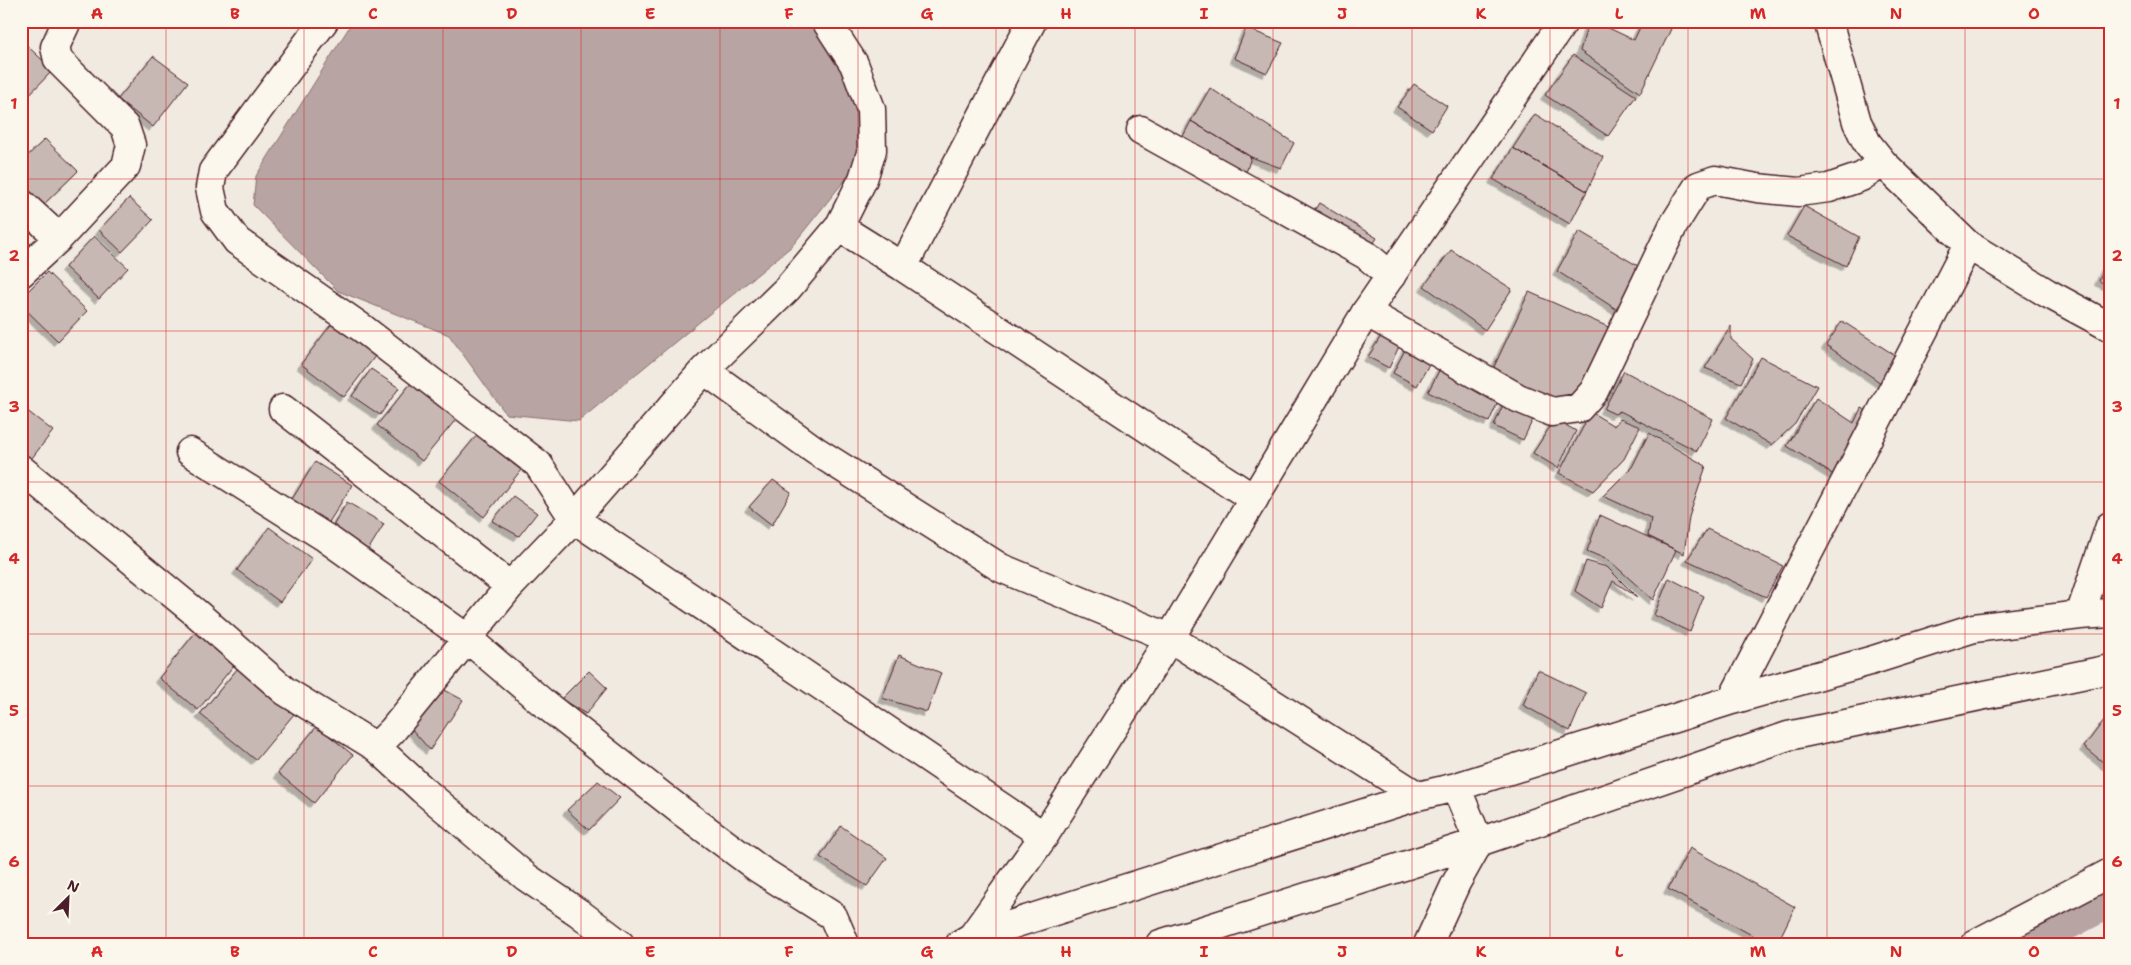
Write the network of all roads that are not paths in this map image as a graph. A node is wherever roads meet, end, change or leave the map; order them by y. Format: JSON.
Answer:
{"nodes":[{"id":1,"x":67,"y":21,"type":"edge"},
{"id":2,"x":324,"y":21,"type":"edge"},
{"id":3,"x":826,"y":21,"type":"edge"},
{"id":4,"x":1032,"y":21,"type":"edge"},
{"id":5,"x":1564,"y":21,"type":"edge"},
{"id":6,"x":1828,"y":21,"type":"edge"},
{"id":7,"x":1141,"y":130,"type":"dead end"},
{"id":8,"x":1883,"y":163,"type":"junction"},
{"id":9,"x":21,"y":202,"type":"edge"},
{"id":10,"x":839,"y":227,"type":"junction"},
{"id":11,"x":59,"y":238,"type":"junction"},
{"id":12,"x":1968,"y":245,"type":"junction"},
{"id":13,"x":903,"y":267,"type":"junction"},
{"id":14,"x":21,"y":273,"type":"edge"},
{"id":15,"x":1390,"y":276,"type":"junction"},
{"id":16,"x":1366,"y":312,"type":"junction"},
{"id":17,"x":2110,"y":326,"type":"edge"},
{"id":18,"x":704,"y":370,"type":"junction"},
{"id":19,"x":283,"y":408,"type":"dead end"},
{"id":20,"x":190,"y":452,"type":"dead end"},
{"id":21,"x":21,"y":469,"type":"edge"},
{"id":22,"x":1254,"y":499,"type":"junction"},
{"id":23,"x":574,"y":519,"type":"junction"},
{"id":24,"x":2110,"y":526,"type":"edge"},
{"id":25,"x":510,"y":586,"type":"junction"},
{"id":26,"x":2110,"y":613,"type":"edge"},
{"id":27,"x":2080,"y":615,"type":"junction"},
{"id":28,"x":1170,"y":638,"type":"junction"},
{"id":29,"x":468,"y":639,"type":"junction"},
{"id":30,"x":2110,"y":670,"type":"edge"},
{"id":31,"x":1732,"y":700,"type":"junction"},
{"id":32,"x":376,"y":747,"type":"junction"},
{"id":33,"x":1459,"y":794,"type":"junction"},
{"id":34,"x":1418,"y":796,"type":"junction"},
{"id":35,"x":1044,"y":836,"type":"junction"},
{"id":36,"x":1477,"y":837,"type":"junction"},
{"id":37,"x":2110,"y":873,"type":"edge"},
{"id":38,"x":968,"y":942,"type":"edge"},
{"id":39,"x":620,"y":944,"type":"edge"},
{"id":40,"x":845,"y":944,"type":"edge"},
{"id":41,"x":1160,"y":944,"type":"edge"},
{"id":42,"x":1428,"y":944,"type":"edge"},
{"id":43,"x":1975,"y":944,"type":"edge"}],
"edges":[{"from":1,"to":11,"type":"street"},
{"from":2,"to":23,"type":"street"},
{"from":3,"to":10,"type":"street"},
{"from":4,"to":13,"type":"street"},
{"from":5,"to":15,"type":"street"},
{"from":6,"to":8,"type":"street"},
{"from":7,"to":15,"type":"street"},
{"from":8,"to":12,"type":"street"},
{"from":8,"to":16,"type":"street"},
{"from":9,"to":11,"type":"street"},
{"from":10,"to":13,"type":"street"},
{"from":10,"to":18,"type":"street"},
{"from":11,"to":14,"type":"street"},
{"from":12,"to":17,"type":"street"},
{"from":12,"to":31,"type":"street"},
{"from":13,"to":22,"type":"street"},
{"from":15,"to":16,"type":"street"},
{"from":16,"to":22,"type":"street"},
{"from":18,"to":23,"type":"street"},
{"from":18,"to":28,"type":"street"},
{"from":19,"to":25,"type":"street"},
{"from":20,"to":29,"type":"street"},
{"from":21,"to":32,"type":"street"},
{"from":22,"to":28,"type":"street"},
{"from":23,"to":25,"type":"street"},
{"from":23,"to":35,"type":"street"},
{"from":24,"to":27,"type":"street"},
{"from":25,"to":29,"type":"street"},
{"from":26,"to":27,"type":"street"},
{"from":27,"to":31,"type":"street"},
{"from":28,"to":34,"type":"street"},
{"from":28,"to":35,"type":"street"},
{"from":29,"to":32,"type":"street"},
{"from":29,"to":40,"type":"street"},
{"from":30,"to":36,"type":"street"},
{"from":31,"to":33,"type":"street"},
{"from":32,"to":39,"type":"street"},
{"from":33,"to":34,"type":"street"},
{"from":33,"to":36,"type":"street"},
{"from":34,"to":38,"type":"street"},
{"from":35,"to":38,"type":"street"},
{"from":36,"to":41,"type":"street"},
{"from":36,"to":42,"type":"street"},
{"from":37,"to":43,"type":"street"}]}
